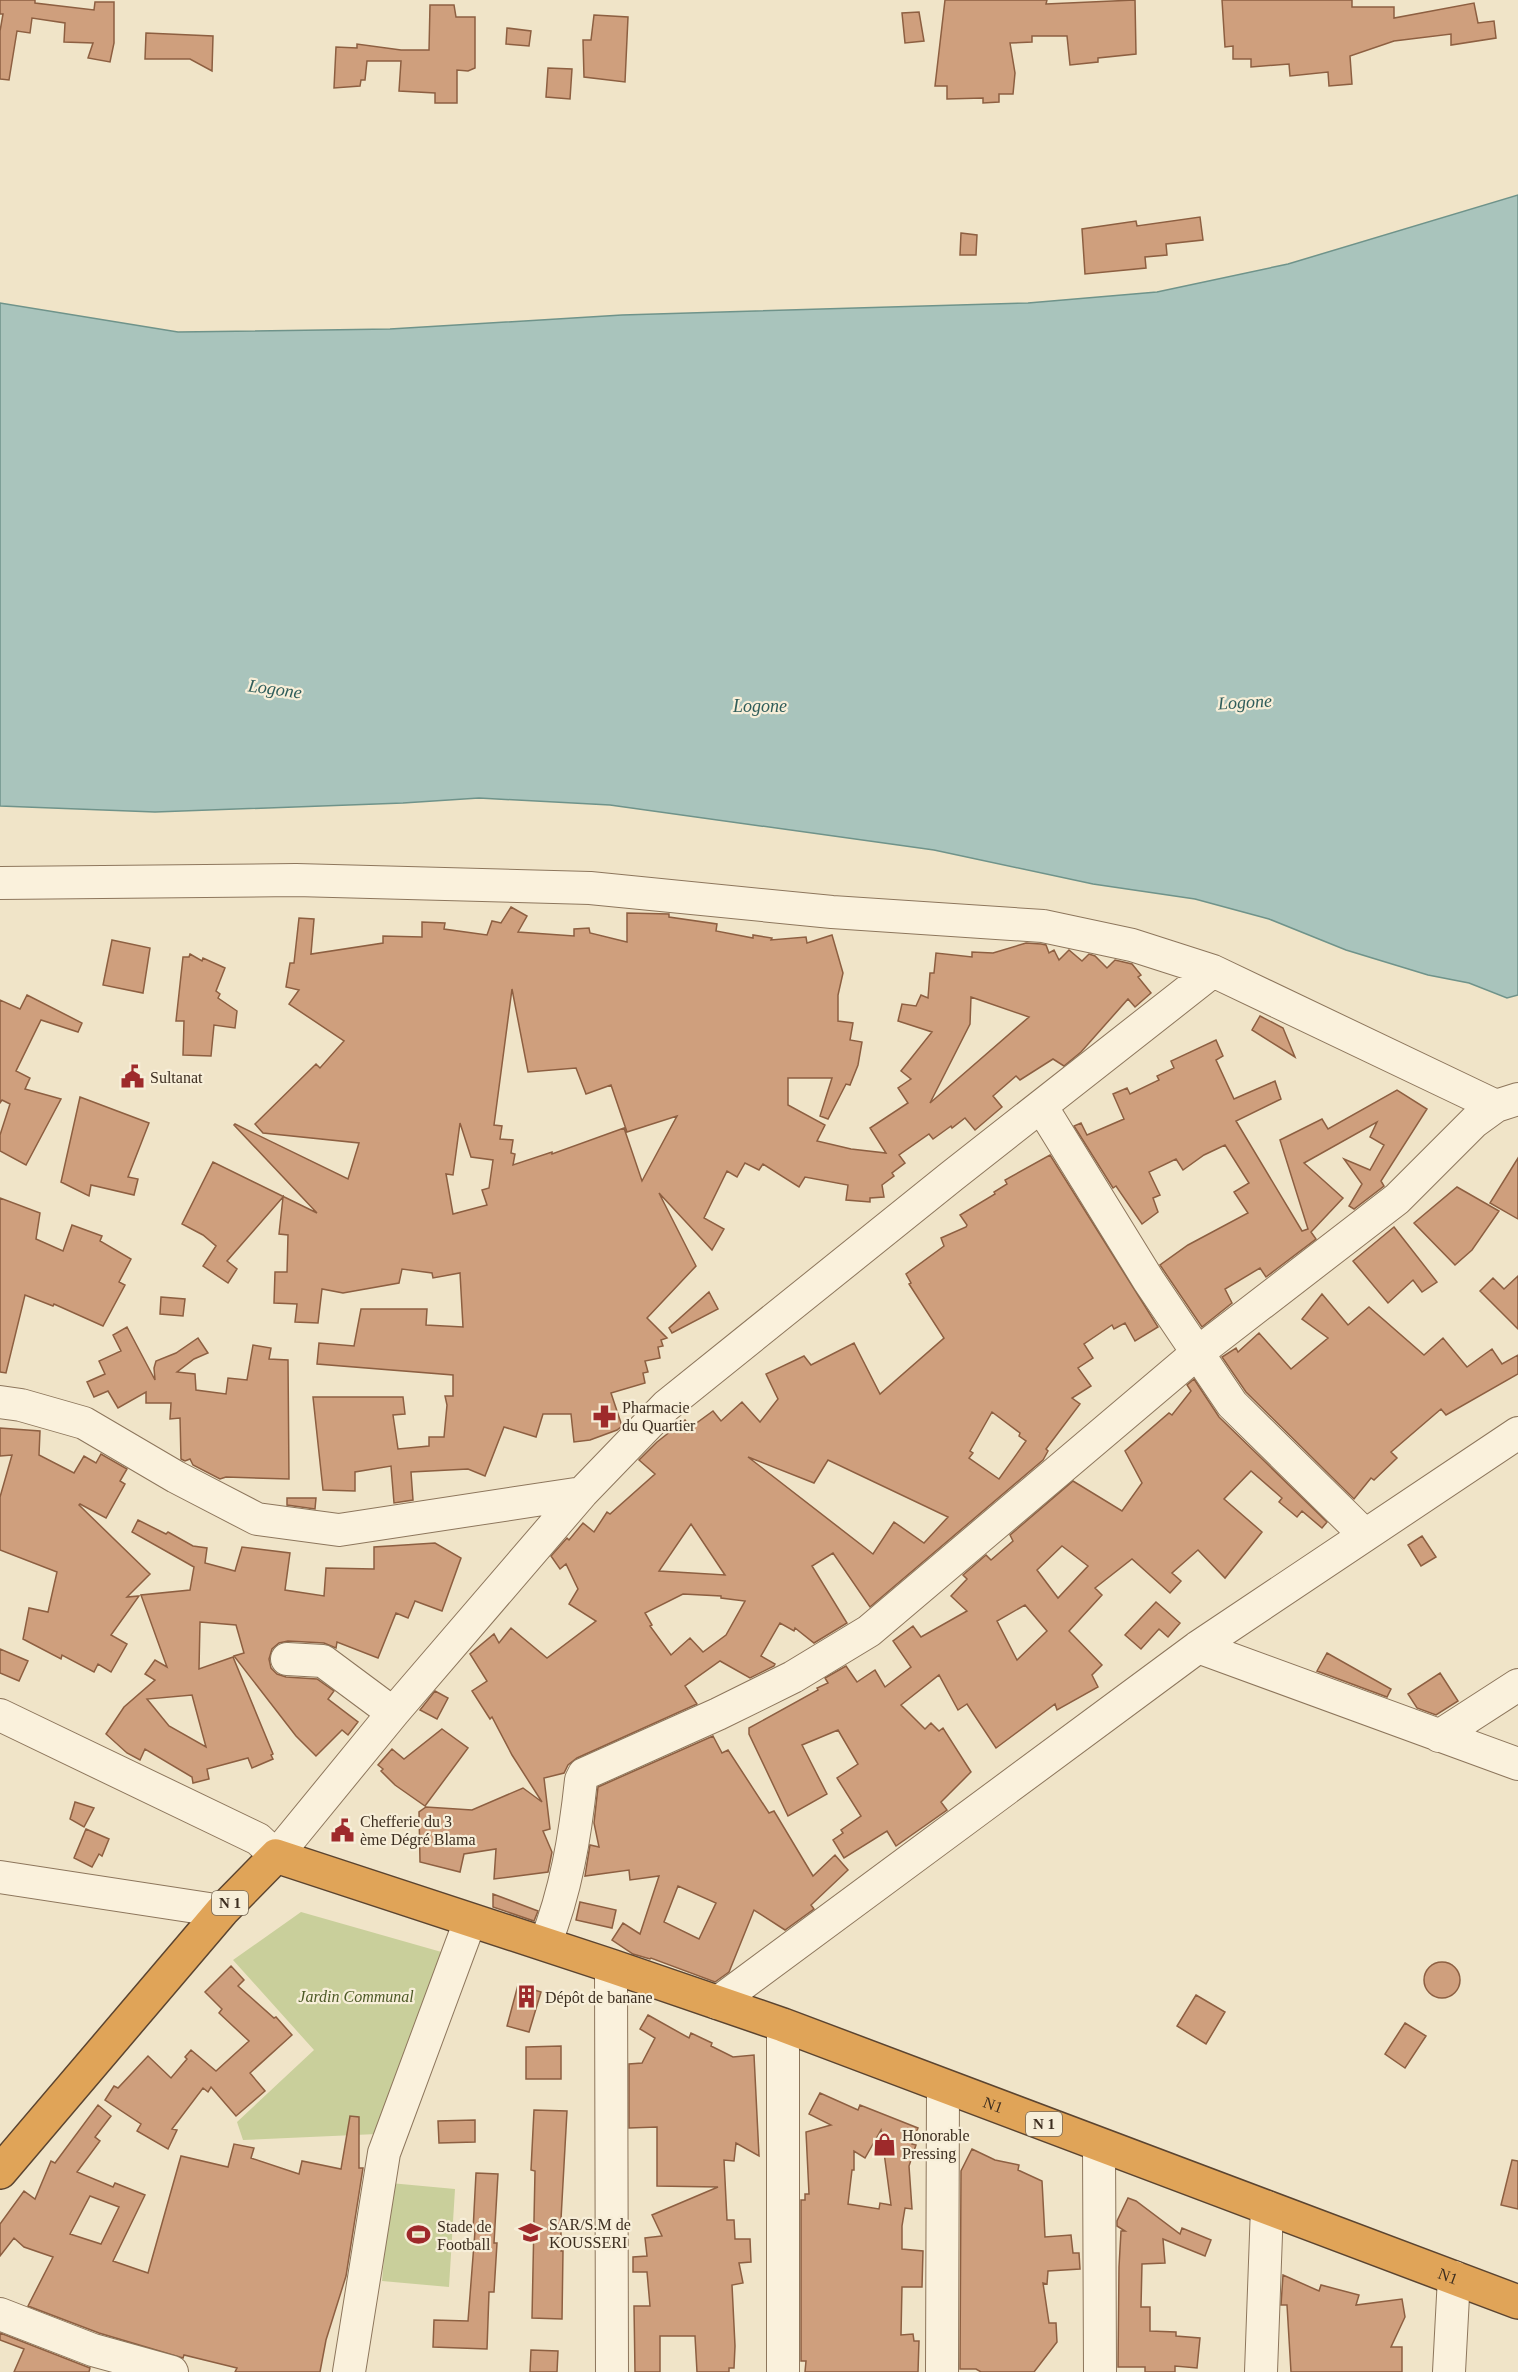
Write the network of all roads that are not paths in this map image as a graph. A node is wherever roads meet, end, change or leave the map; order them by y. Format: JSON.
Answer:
{"nodes":[{"id":1,"x":0,"y":884,"type":"edge"},
{"id":2,"x":1213,"y":971,"type":"junction"},
{"id":3,"x":1507,"y":1102,"type":"edge"},
{"id":4,"x":1041,"y":1106,"type":"junction"},
{"id":5,"x":1196,"y":1354,"type":"junction"},
{"id":6,"x":0,"y":1402,"type":"edge"},
{"id":7,"x":1518,"y":1433,"type":"edge"},
{"id":8,"x":582,"y":1492,"type":"junction"},
{"id":9,"x":1365,"y":1535,"type":"junction"},
{"id":10,"x":1198,"y":1647,"type":"junction"},
{"id":11,"x":287,"y":1659,"type":"dead end"},
{"id":12,"x":1518,"y":1685,"type":"edge"},
{"id":13,"x":393,"y":1713,"type":"junction"},
{"id":14,"x":0,"y":1715,"type":"edge"},
{"id":15,"x":1439,"y":1736,"type":"junction"},
{"id":16,"x":1518,"y":1764,"type":"edge"},
{"id":17,"x":276,"y":1856,"type":"junction"},
{"id":18,"x":0,"y":1877,"type":"edge"},
{"id":19,"x":222,"y":1911,"type":"junction"},
{"id":20,"x":470,"y":1921,"type":"junction"},
{"id":21,"x":554,"y":1948,"type":"junction"},
{"id":22,"x":610,"y":1965,"type":"junction"},
{"id":23,"x":717,"y":2003,"type":"junction"},
{"id":24,"x":783,"y":2025,"type":"junction"},
{"id":25,"x":943,"y":2086,"type":"junction"},
{"id":26,"x":1099,"y":2145,"type":"junction"},
{"id":27,"x":1,"y":2170,"type":"edge"},
{"id":28,"x":1267,"y":2207,"type":"junction"},
{"id":29,"x":1454,"y":2277,"type":"junction"},
{"id":30,"x":1518,"y":2302,"type":"edge"},
{"id":31,"x":0,"y":2314,"type":"edge"},
{"id":32,"x":172,"y":2372,"type":"edge"},
{"id":33,"x":349,"y":2372,"type":"edge"},
{"id":34,"x":612,"y":2372,"type":"edge"},
{"id":35,"x":783,"y":2372,"type":"edge"},
{"id":36,"x":942,"y":2372,"type":"edge"},
{"id":37,"x":1100,"y":2372,"type":"edge"},
{"id":38,"x":1261,"y":2372,"type":"edge"},
{"id":39,"x":1449,"y":2372,"type":"edge"}],
"edges":[{"from":1,"to":2,"type":"street"},
{"from":2,"to":3,"type":"street"},
{"from":2,"to":4,"type":"street"},
{"from":3,"to":5,"type":"street"},
{"from":4,"to":5,"type":"street"},
{"from":4,"to":8,"type":"street"},
{"from":5,"to":9,"type":"street"},
{"from":5,"to":21,"type":"street"},
{"from":6,"to":8,"type":"street"},
{"from":7,"to":9,"type":"street"},
{"from":8,"to":13,"type":"street"},
{"from":9,"to":10,"type":"street"},
{"from":10,"to":15,"type":"street"},
{"from":10,"to":23,"type":"street"},
{"from":11,"to":13,"type":"street"},
{"from":12,"to":15,"type":"street"},
{"from":13,"to":17,"type":"street"},
{"from":14,"to":17,"type":"street"},
{"from":15,"to":16,"type":"street"},
{"from":17,"to":19,"type":"highway","number":"N 1"},
{"from":17,"to":20,"type":"highway","number":"N 1"},
{"from":18,"to":19,"type":"street"},
{"from":19,"to":27,"type":"highway","number":"N 1"},
{"from":20,"to":21,"type":"highway","number":"N 1"},
{"from":20,"to":33,"type":"street"},
{"from":21,"to":22,"type":"highway","name":"N1","number":"N 1"},
{"from":22,"to":23,"type":"highway","name":"N1","number":"N 1"},
{"from":22,"to":34,"type":"street"},
{"from":23,"to":24,"type":"highway","name":"N1","number":"N 1"},
{"from":24,"to":25,"type":"highway","name":"N1","number":"N 1"},
{"from":24,"to":35,"type":"street"},
{"from":25,"to":26,"type":"highway","name":"N1","number":"N 1"},
{"from":25,"to":36,"type":"street"},
{"from":26,"to":28,"type":"highway","name":"N1","number":"N 1"},
{"from":26,"to":37,"type":"street"},
{"from":28,"to":29,"type":"highway","name":"N1","number":"N 1"},
{"from":28,"to":38,"type":"street"},
{"from":29,"to":30,"type":"highway","name":"N1","number":"N 1"},
{"from":29,"to":39,"type":"street"},
{"from":31,"to":32,"type":"street"}]}
